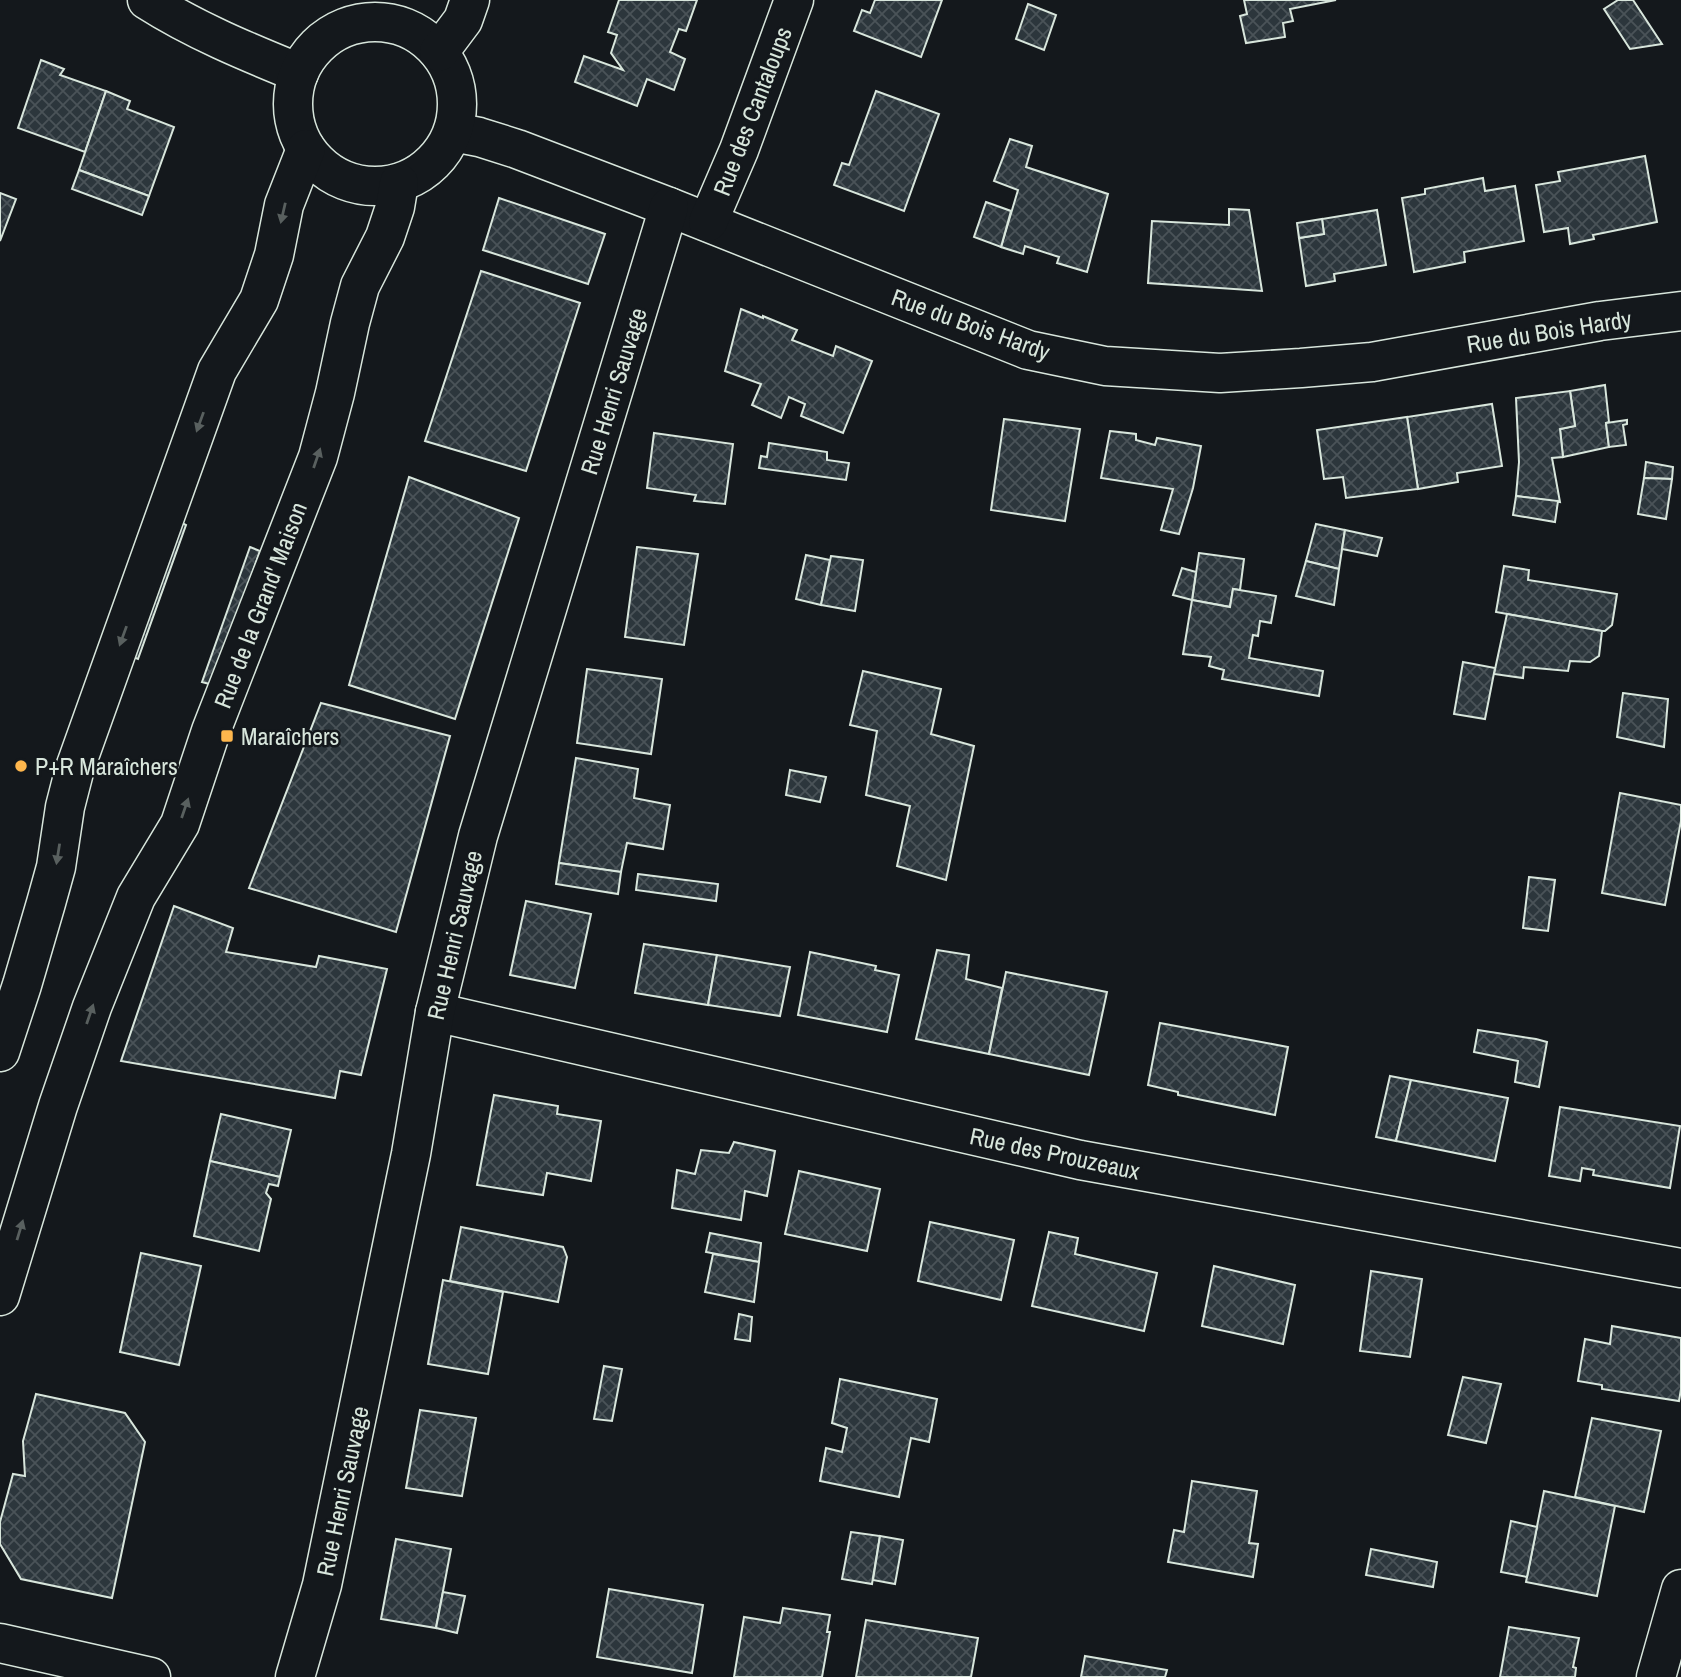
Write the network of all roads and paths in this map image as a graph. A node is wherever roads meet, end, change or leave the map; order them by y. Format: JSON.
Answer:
{"nodes":[{"id":1,"x":147,"y":0,"type":"edge"},
{"id":2,"x":470,"y":0,"type":"edge"},
{"id":3,"x":794,"y":0,"type":"edge"},
{"id":4,"x":347,"y":14,"type":"edge"},
{"id":5,"x":439,"y":52,"type":"junction"},
{"id":6,"x":299,"y":74,"type":"junction"},
{"id":7,"x":453,"y":132,"type":"junction"},
{"id":8,"x":306,"y":149,"type":"junction"},
{"id":9,"x":399,"y":183,"type":"junction"},
{"id":10,"x":669,"y":207,"type":"junction"},
{"id":11,"x":708,"y":222,"type":"junction"},
{"id":12,"x":1681,"y":311,"type":"edge"},
{"id":13,"x":435,"y":1012,"type":"junction"},
{"id":14,"x":0,"y":1052,"type":"edge"},
{"id":15,"x":1681,"y":1268,"type":"edge"},
{"id":16,"x":0,"y":1296,"type":"edge"},
{"id":17,"x":1681,"y":1589,"type":"edge"},
{"id":18,"x":0,"y":1643,"type":"edge"},
{"id":19,"x":151,"y":1677,"type":"edge"},
{"id":20,"x":295,"y":1677,"type":"edge"},
{"id":21,"x":1656,"y":1677,"type":"edge"}],
"edges":[{"from":1,"to":6,"type":"street"},
{"from":2,"to":5,"type":"street"},
{"from":3,"to":11,"type":"street","name":"Rue des Cantaloups"},
{"from":4,"to":5,"type":"street"},
{"from":4,"to":6,"type":"street"},
{"from":5,"to":7,"type":"street"},
{"from":6,"to":8,"type":"street"},
{"from":7,"to":9,"type":"street"},
{"from":7,"to":10,"type":"street","name":"Rue du Bois Hardy"},
{"from":8,"to":9,"type":"street"},
{"from":8,"to":14,"type":"street","one_way":true},
{"from":16,"to":9,"type":"street","name":"Rue de la Grand' Maison","one_way":true},
{"from":10,"to":11,"type":"street","name":"Rue du Bois Hardy"},
{"from":10,"to":13,"type":"street","name":"Rue Henri Sauvage"},
{"from":11,"to":12,"type":"street","name":"Rue du Bois Hardy"},
{"from":13,"to":15,"type":"street","name":"Rue des Prouzeaux"},
{"from":13,"to":20,"type":"street","name":"Rue Henri Sauvage"},
{"from":17,"to":21,"type":"street"},
{"from":18,"to":19,"type":"street"}]}
